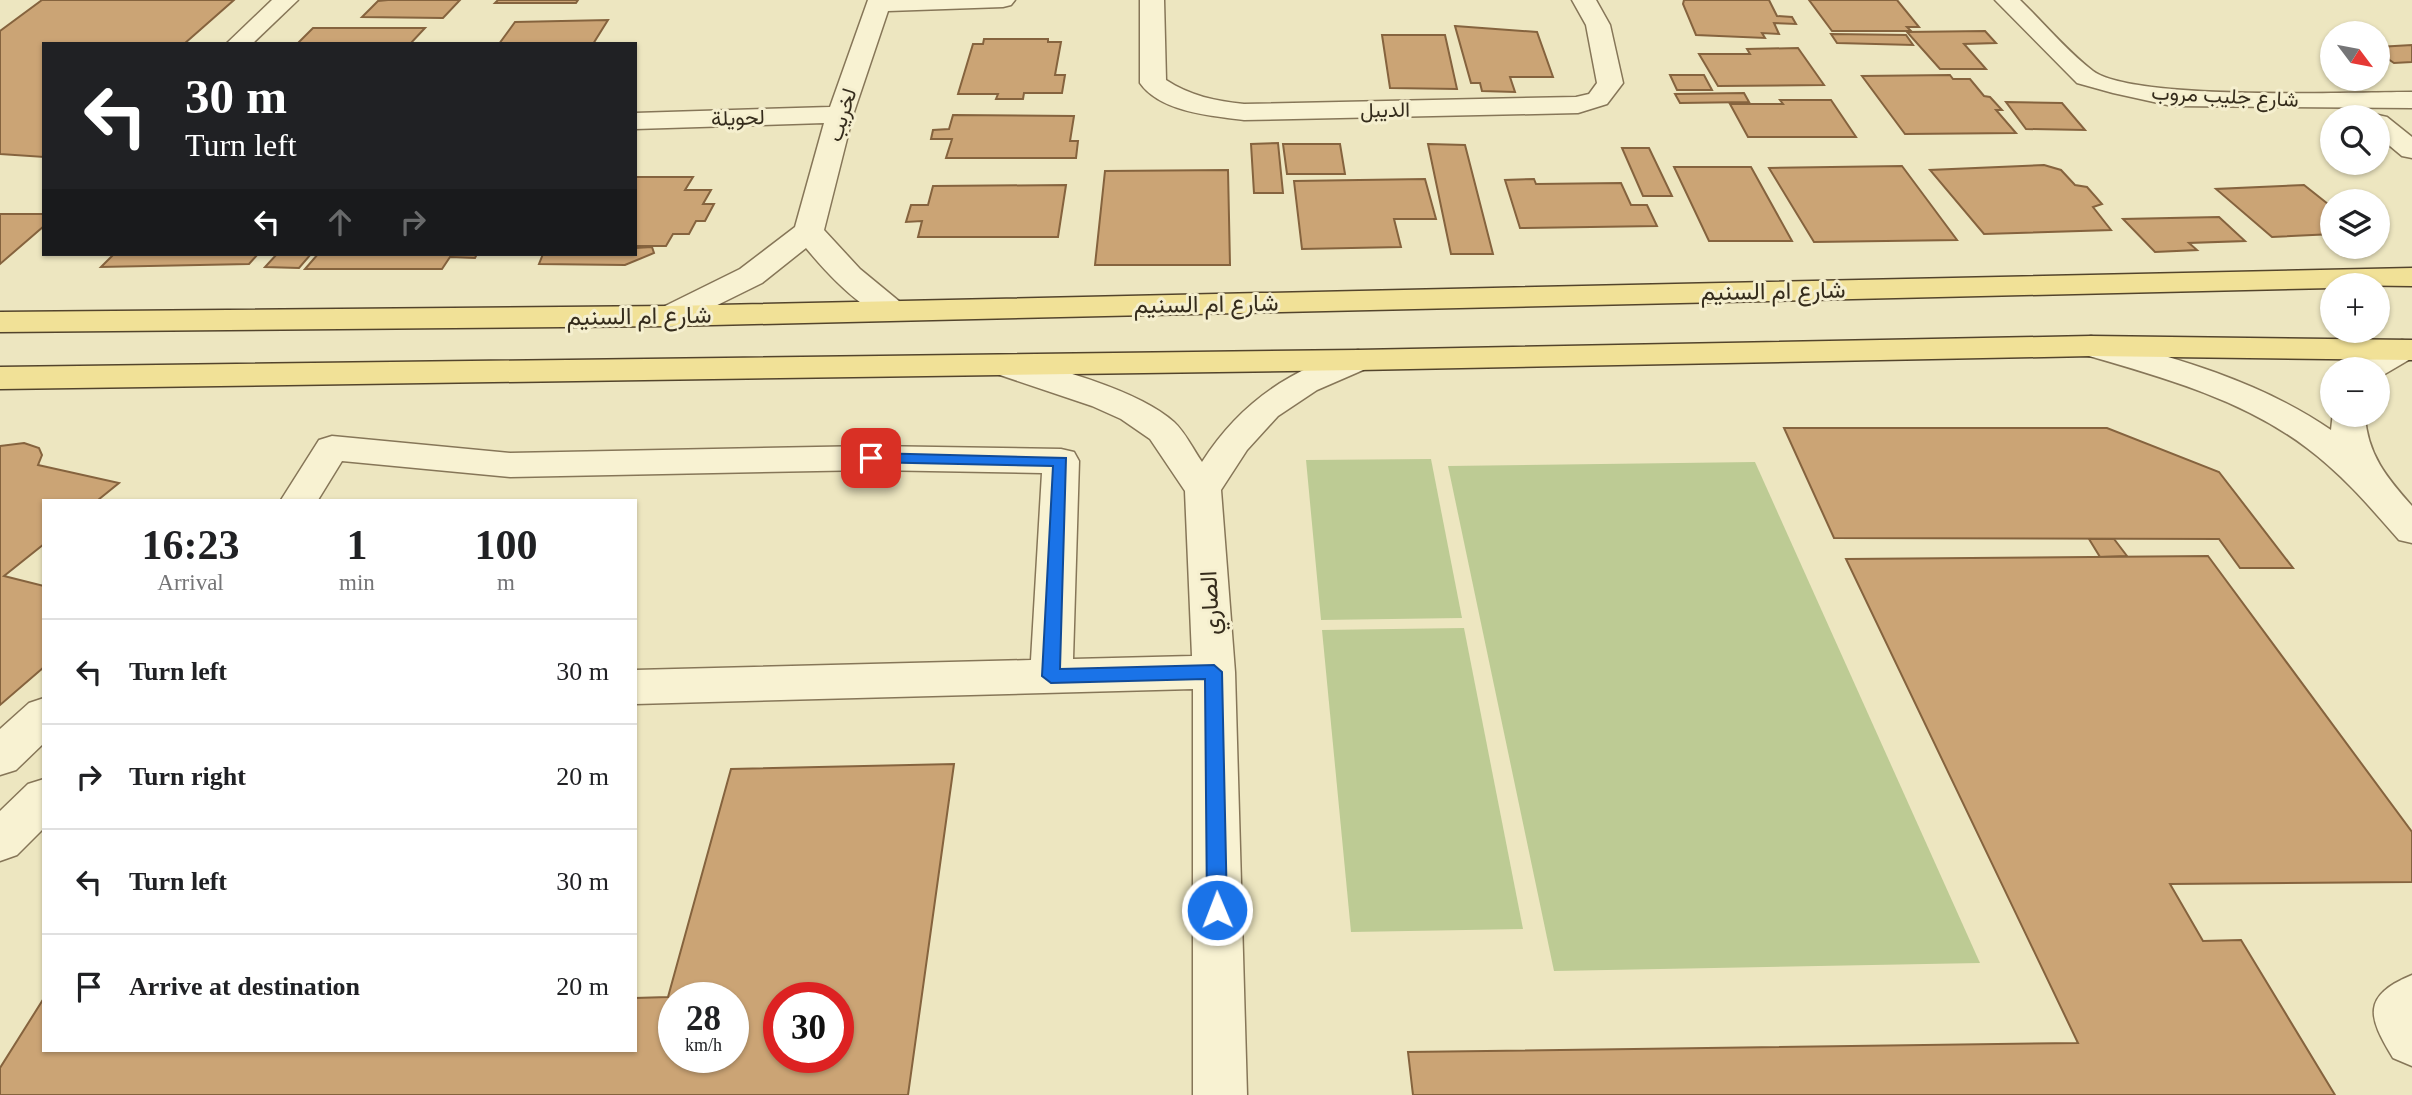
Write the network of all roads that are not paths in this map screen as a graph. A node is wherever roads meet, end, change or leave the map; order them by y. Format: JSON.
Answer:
{"nodes":[{"id":1,"x":286,"y":0,"type":"edge"},
{"id":2,"x":1003,"y":0,"type":"edge"},
{"id":3,"x":1152,"y":0,"type":"edge"},
{"id":4,"x":1584,"y":0,"type":"edge"},
{"id":5,"x":2007,"y":0,"type":"edge"},
{"id":6,"x":879,"y":2,"type":"edge"},
{"id":7,"x":240,"y":42,"type":"edge"},
{"id":8,"x":2412,"y":100,"type":"edge"},
{"id":9,"x":2384,"y":105,"type":"edge"},
{"id":10,"x":2320,"y":107,"type":"edge"},
{"id":11,"x":840,"y":115,"type":"junction"},
{"id":12,"x":637,"y":121,"type":"edge"},
{"id":13,"x":2390,"y":133,"type":"edge"},
{"id":14,"x":2412,"y":150,"type":"edge"},
{"id":15,"x":810,"y":231,"type":"junction"},
{"id":16,"x":2412,"y":277,"type":"edge"},
{"id":17,"x":895,"y":311,"type":"junction"},
{"id":18,"x":670,"y":316,"type":"junction"},
{"id":19,"x":0,"y":322,"type":"edge"},
{"id":20,"x":2091,"y":346,"type":"junction"},
{"id":21,"x":2407,"y":350,"type":"edge"},
{"id":22,"x":1358,"y":360,"type":"junction"},
{"id":23,"x":2390,"y":360,"type":"edge"},
{"id":24,"x":1003,"y":365,"type":"junction"},
{"id":25,"x":0,"y":378,"type":"edge"},
{"id":26,"x":2348,"y":427,"type":"edge"},
{"id":27,"x":2367,"y":480,"type":"junction"},
{"id":28,"x":1203,"y":490,"type":"junction"},
{"id":29,"x":301,"y":499,"type":"edge"},
{"id":30,"x":2412,"y":530,"type":"edge"},
{"id":31,"x":1214,"y":672,"type":"junction"},
{"id":32,"x":1051,"y":676,"type":"junction"},
{"id":33,"x":637,"y":687,"type":"edge"},
{"id":34,"x":42,"y":717,"type":"edge"},
{"id":35,"x":0,"y":757,"type":"edge"},
{"id":36,"x":42,"y":800,"type":"edge"},
{"id":37,"x":0,"y":841,"type":"edge"},
{"id":38,"x":2412,"y":1000,"type":"edge"},
{"id":39,"x":2412,"y":1040,"type":"edge"},
{"id":40,"x":1220,"y":1095,"type":"edge"}],
"edges":[{"from":1,"to":7,"type":"street"},
{"from":2,"to":6,"type":"street"},
{"from":3,"to":4,"type":"street","name":"الديبل"},
{"from":5,"to":10,"type":"street","name":"شارع جليب مروب"},
{"from":6,"to":11,"type":"street","name":"لخريب"},
{"from":8,"to":9,"type":"street","name":"شارع جليب مروب"},
{"from":11,"to":12,"type":"street","name":"لحويلة"},
{"from":11,"to":15,"type":"street","name":"لخريب"},
{"from":13,"to":14,"type":"street"},
{"from":15,"to":17,"type":"street"},
{"from":15,"to":18,"type":"street"},
{"from":16,"to":17,"type":"main road","name":"شارع ام السنيم"},
{"from":17,"to":18,"type":"main road","name":"شارع ام السنيم"},
{"from":18,"to":19,"type":"main road","name":"شارع ام السنيم"},
{"from":20,"to":21,"type":"main road"},
{"from":20,"to":22,"type":"main road"},
{"from":20,"to":27,"type":"street"},
{"from":21,"to":23,"type":"street"},
{"from":22,"to":24,"type":"main road"},
{"from":22,"to":28,"type":"street"},
{"from":24,"to":25,"type":"main road"},
{"from":24,"to":28,"type":"street"},
{"from":26,"to":27,"type":"street"},
{"from":27,"to":30,"type":"street"},
{"from":28,"to":31,"type":"street","name":"الصاري"},
{"from":29,"to":32,"type":"street"},
{"from":31,"to":32,"type":"street"},
{"from":31,"to":40,"type":"street","name":"الصاري"},
{"from":32,"to":33,"type":"street"},
{"from":34,"to":35,"type":"street"},
{"from":36,"to":37,"type":"street"},
{"from":38,"to":39,"type":"street"}]}
